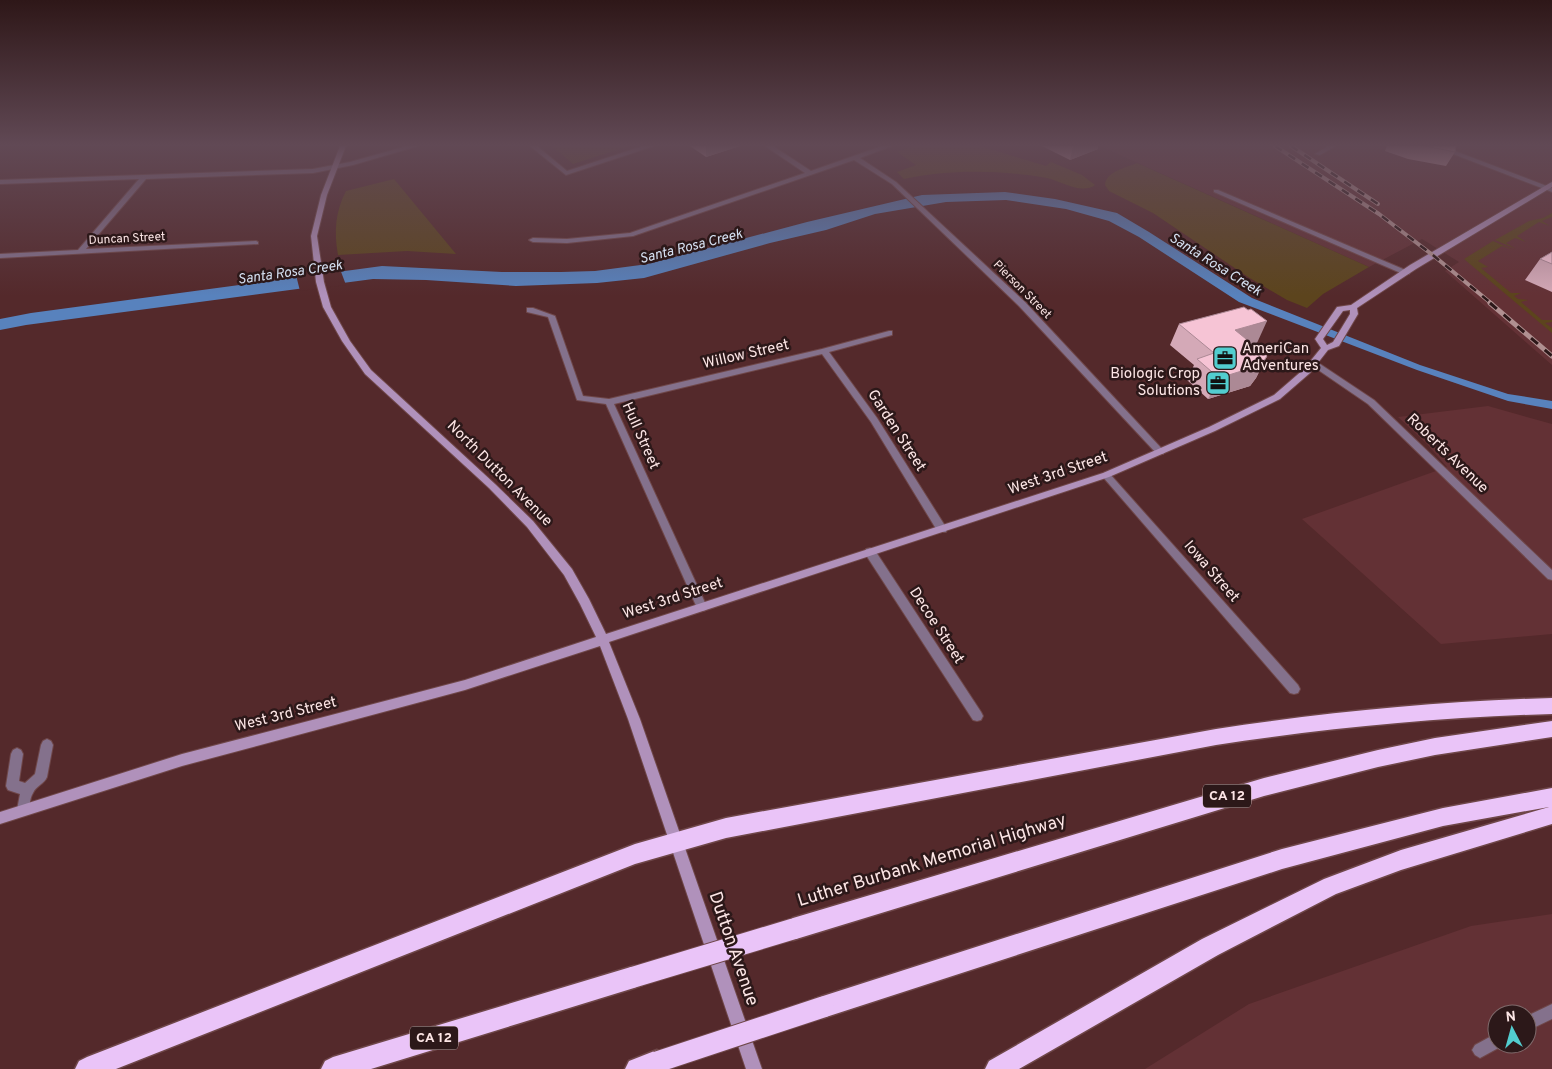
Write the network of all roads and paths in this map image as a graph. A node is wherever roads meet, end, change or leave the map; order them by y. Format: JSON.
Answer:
{"nodes":[{"id":1,"x":128,"y":196,"type":"edge"},
{"id":2,"x":324,"y":196,"type":"edge"},
{"id":3,"x":746,"y":196,"type":"edge"},
{"id":4,"x":907,"y":196,"type":"edge"},
{"id":5,"x":1227,"y":196,"type":"edge"},
{"id":6,"x":1535,"y":196,"type":"edge"},
{"id":7,"x":534,"y":240,"type":"dead end"},
{"id":8,"x":256,"y":243,"type":"dead end"},
{"id":9,"x":80,"y":252,"type":"junction"},
{"id":10,"x":0,"y":256,"type":"edge"},
{"id":11,"x":1406,"y":272,"type":"junction"},
{"id":12,"x":1353,"y":307,"type":"junction"},
{"id":13,"x":530,"y":310,"type":"dead end"},
{"id":14,"x":889,"y":333,"type":"dead end"},
{"id":15,"x":1325,"y":348,"type":"junction"},
{"id":16,"x":824,"y":351,"type":"junction"},
{"id":17,"x":1314,"y":363,"type":"junction"},
{"id":18,"x":609,"y":402,"type":"junction"},
{"id":19,"x":1160,"y":452,"type":"junction"},
{"id":20,"x":1106,"y":475,"type":"junction"},
{"id":21,"x":942,"y":530,"type":"junction"},
{"id":22,"x":870,"y":552,"type":"junction"},
{"id":23,"x":1552,"y":576,"type":"edge"},
{"id":24,"x":702,"y":607,"type":"junction"},
{"id":25,"x":603,"y":640,"type":"junction"},
{"id":26,"x":1294,"y":689,"type":"dead end"},
{"id":27,"x":1552,"y":706,"type":"edge"},
{"id":28,"x":977,"y":716,"type":"dead end"},
{"id":29,"x":1552,"y":729,"type":"edge"},
{"id":30,"x":47,"y":745,"type":"dead end"},
{"id":31,"x":17,"y":754,"type":"dead end"},
{"id":32,"x":27,"y":789,"type":"junction"},
{"id":33,"x":1552,"y":797,"type":"edge"},
{"id":34,"x":23,"y":810,"type":"junction"},
{"id":35,"x":1552,"y":815,"type":"edge"},
{"id":36,"x":0,"y":818,"type":"edge"},
{"id":37,"x":677,"y":841,"type":"junction"},
{"id":38,"x":1552,"y":1010,"type":"edge"},
{"id":39,"x":1537,"y":1018,"type":"edge"},
{"id":40,"x":1487,"y":1046,"type":"edge"},
{"id":41,"x":1480,"y":1050,"type":"dead end"},
{"id":42,"x":647,"y":1066,"type":"edge"},
{"id":43,"x":87,"y":1069,"type":"edge"},
{"id":44,"x":334,"y":1069,"type":"edge"},
{"id":45,"x":754,"y":1069,"type":"edge"},
{"id":46,"x":997,"y":1069,"type":"edge"}],
"edges":[{"from":1,"to":9,"type":"street"},
{"from":2,"to":25,"type":"main road","name":"North Dutton Avenue"},
{"from":3,"to":7,"type":"street"},
{"from":4,"to":19,"type":"street","name":"Pierson Street"},
{"from":5,"to":11,"type":"street"},
{"from":6,"to":11,"type":"main road"},
{"from":8,"to":9,"type":"street","name":"Duncan Street"},
{"from":9,"to":10,"type":"street","name":"Duncan Street"},
{"from":11,"to":12,"type":"main road"},
{"from":12,"to":15,"type":"main road","name":"West 3rd Street"},
{"from":12,"to":15,"type":"main road"},
{"from":13,"to":18,"type":"street","name":"Hull Street"},
{"from":14,"to":16,"type":"street","name":"Willow Street"},
{"from":15,"to":17,"type":"main road","name":"West 3rd Street"},
{"from":16,"to":18,"type":"street","name":"Willow Street"},
{"from":16,"to":21,"type":"street","name":"Garden Street"},
{"from":17,"to":19,"type":"main road","name":"West 3rd Street"},
{"from":17,"to":23,"type":"street","name":"Roberts Avenue"},
{"from":18,"to":24,"type":"street","name":"Hull Street"},
{"from":19,"to":20,"type":"main road","name":"West 3rd Street"},
{"from":20,"to":21,"type":"main road","name":"West 3rd Street"},
{"from":20,"to":26,"type":"street","name":"Iowa Street"},
{"from":21,"to":22,"type":"main road","name":"West 3rd Street"},
{"from":22,"to":24,"type":"main road","name":"West 3rd Street"},
{"from":22,"to":28,"type":"street","name":"Decoe Street"},
{"from":24,"to":25,"type":"main road","name":"West 3rd Street"},
{"from":25,"to":34,"type":"main road","name":"West 3rd Street"},
{"from":25,"to":37,"type":"main road","name":"North Dutton Avenue"},
{"from":27,"to":37,"type":"highway"},
{"from":29,"to":44,"type":"highway","name":"Luther Burbank Memorial Highway","number":"CA 12","bridge":true},
{"from":30,"to":32,"type":"street"},
{"from":31,"to":32,"type":"street"},
{"from":32,"to":34,"type":"street"},
{"from":33,"to":42,"type":"highway","bridge":true},
{"from":34,"to":36,"type":"main road","name":"West 3rd Street"},
{"from":35,"to":46,"type":"highway"},
{"from":37,"to":43,"type":"highway"},
{"from":37,"to":45,"type":"main road","name":"Dutton Avenue"},
{"from":38,"to":39,"type":"street"},
{"from":40,"to":41,"type":"street"}]}
